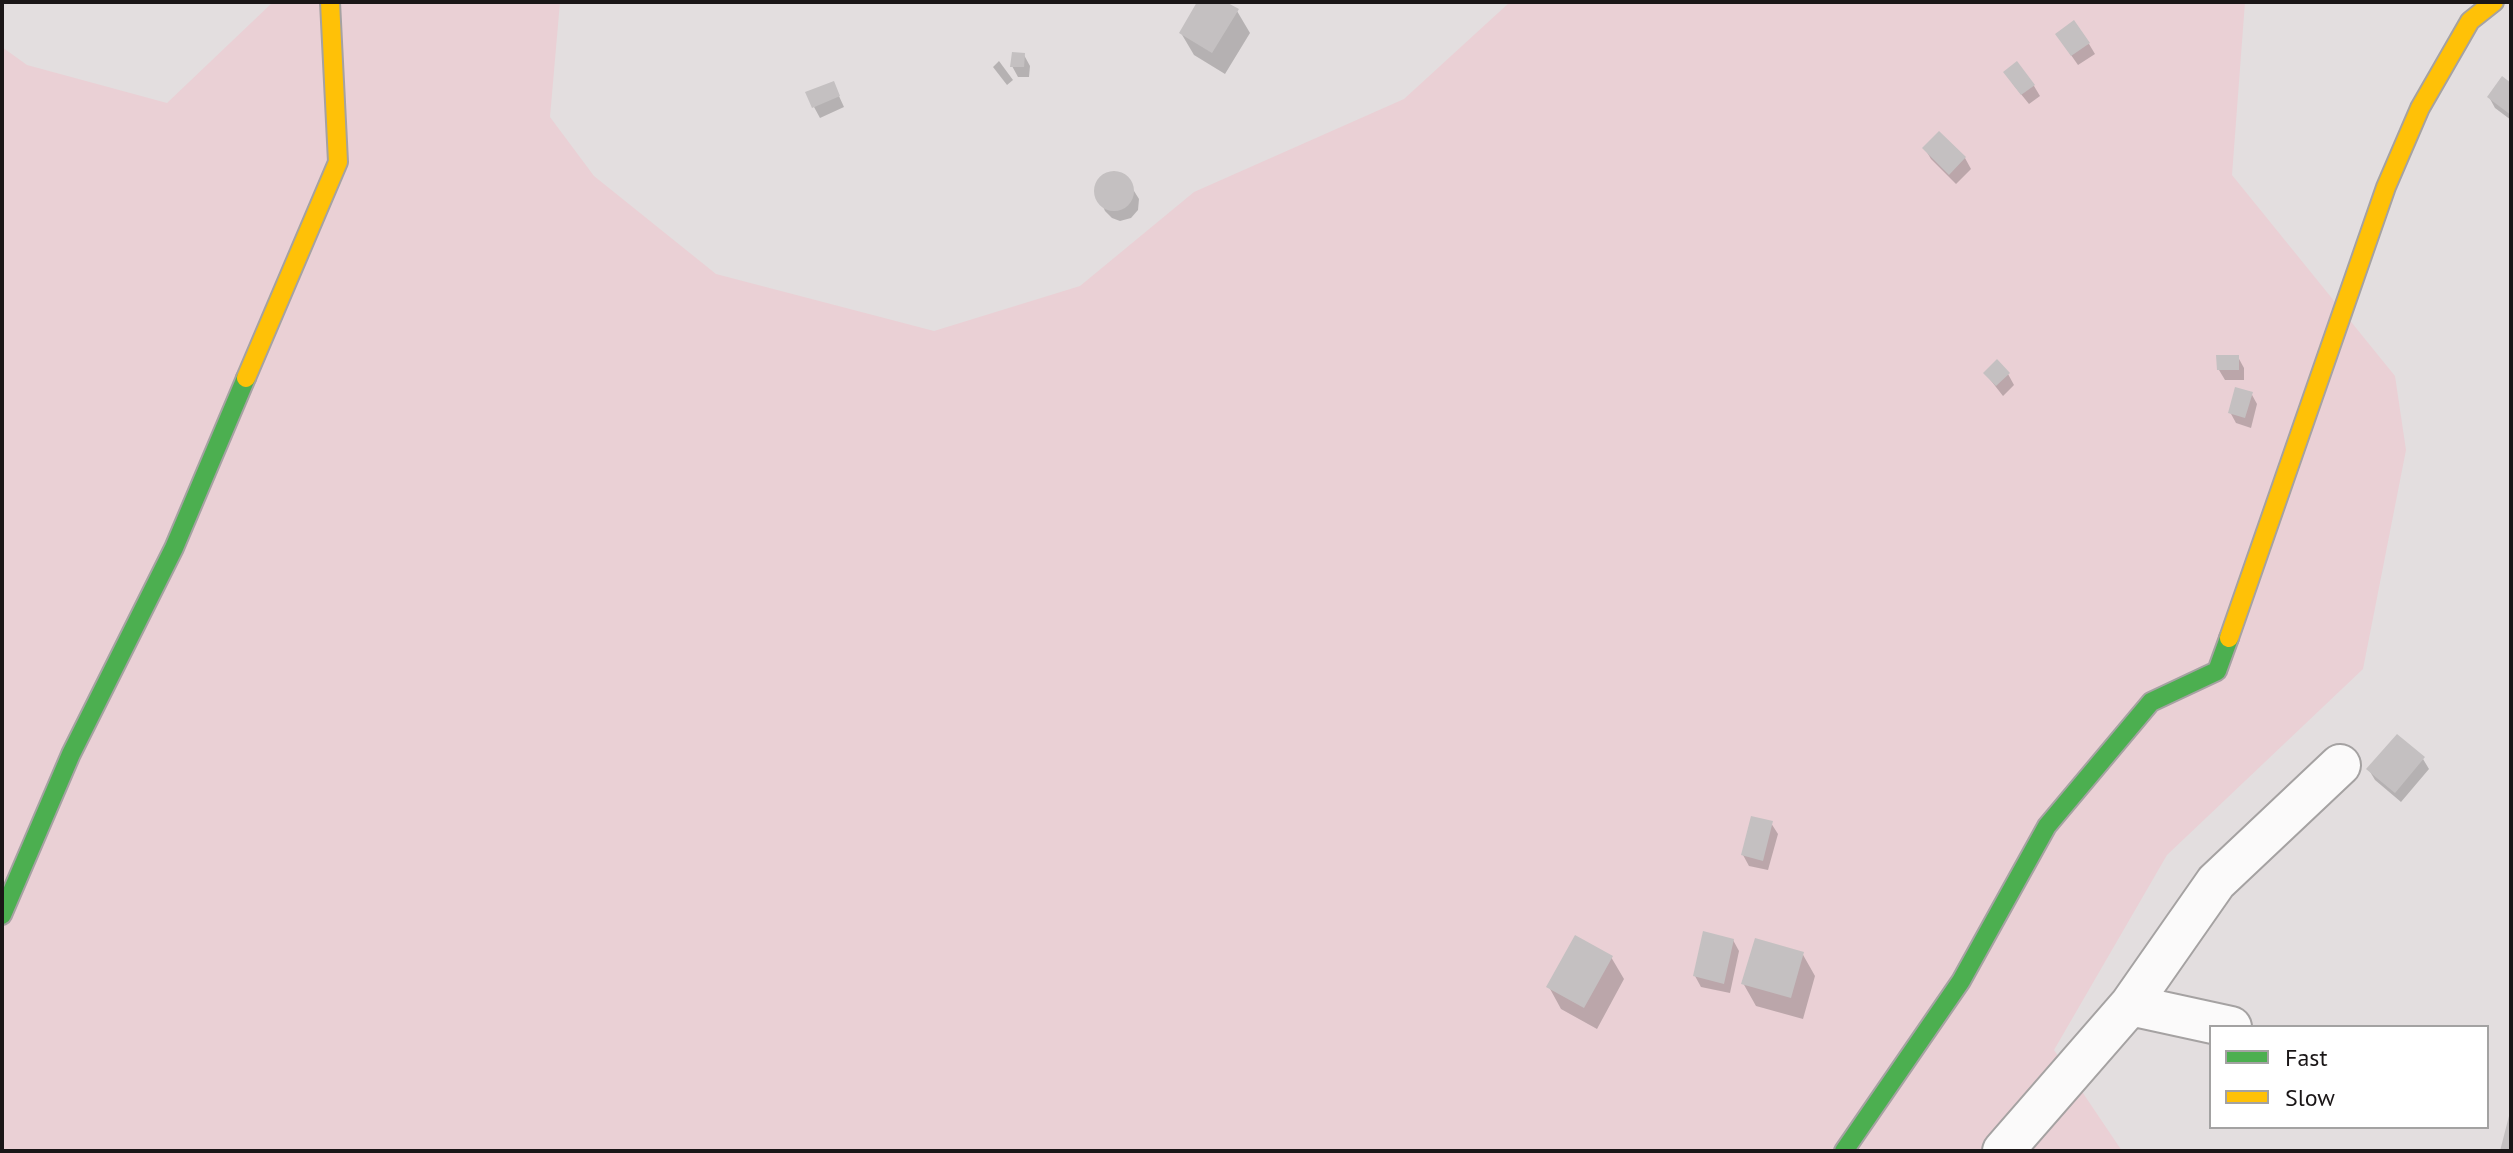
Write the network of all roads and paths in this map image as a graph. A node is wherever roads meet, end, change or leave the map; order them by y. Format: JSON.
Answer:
{"nodes":[{"id":1,"x":330,"y":2,"type":"edge"},
{"id":2,"x":2494,"y":2,"type":"edge"},
{"id":3,"x":2340,"y":765,"type":"dead end"},
{"id":4,"x":2,"y":915,"type":"edge"},
{"id":5,"x":2130,"y":1005,"type":"junction"},
{"id":6,"x":2222,"y":1025,"type":"edge"},
{"id":7,"x":1844,"y":1151,"type":"edge"},
{"id":8,"x":2003,"y":1151,"type":"edge"}],
"edges":[{"from":1,"to":4,"type":"street"},
{"from":2,"to":7,"type":"street"},
{"from":3,"to":5,"type":"street"},
{"from":5,"to":6,"type":"street"},
{"from":5,"to":8,"type":"street"}]}
